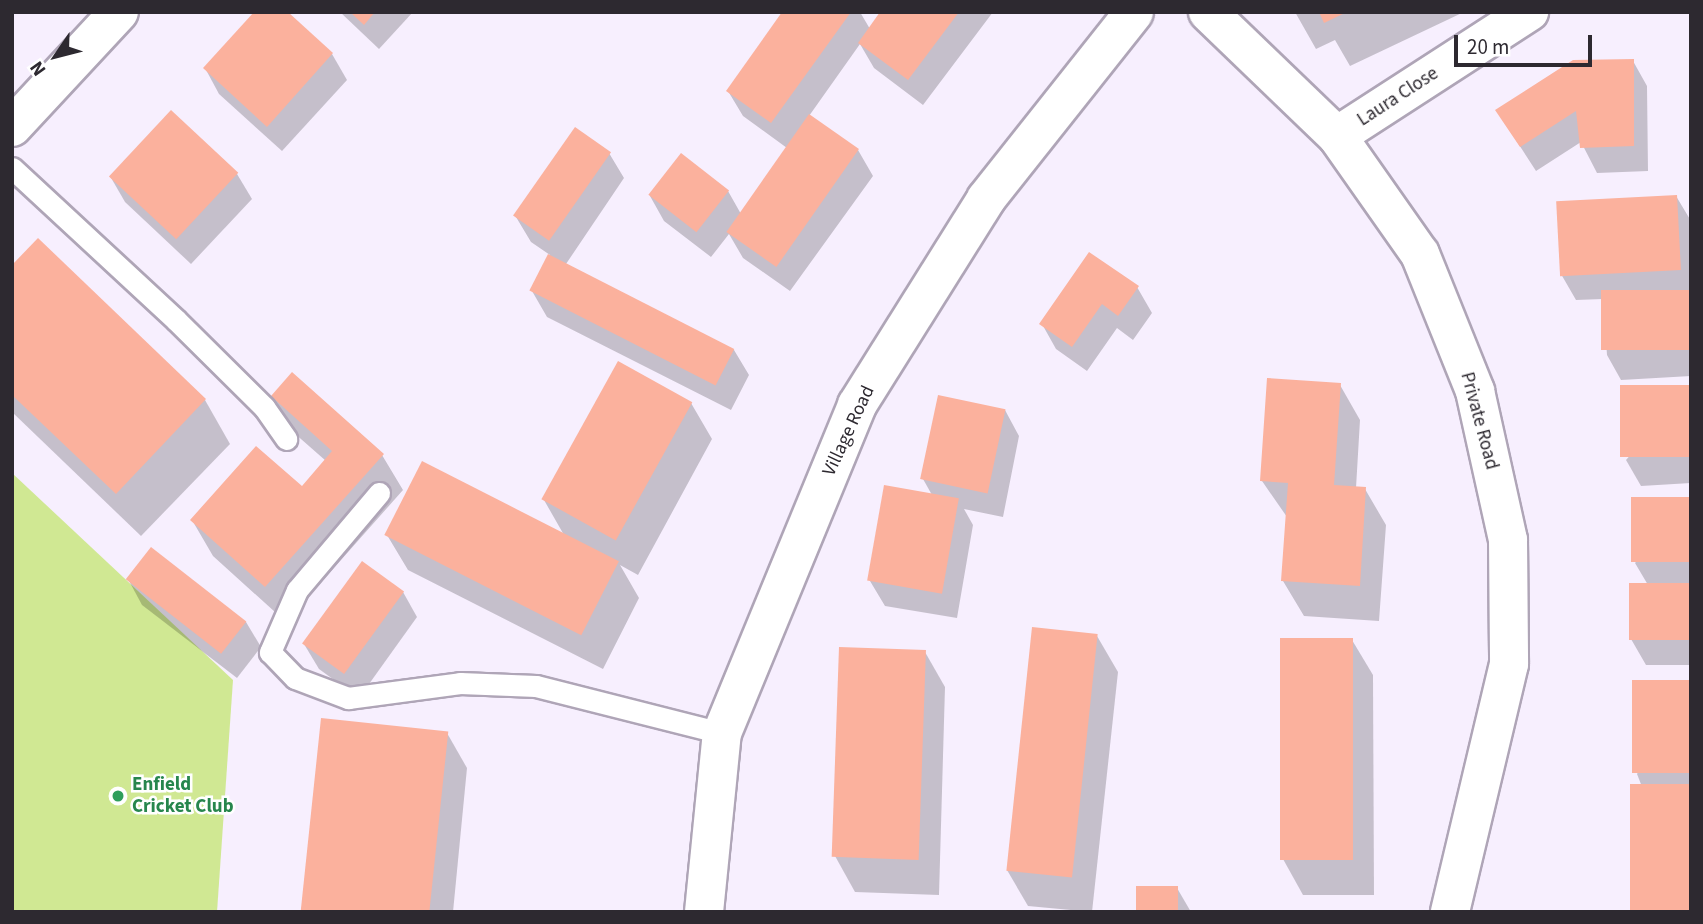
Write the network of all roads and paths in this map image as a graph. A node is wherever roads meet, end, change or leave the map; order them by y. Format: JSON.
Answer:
{"nodes":[{"id":1,"x":119,"y":12,"type":"edge"},
{"id":2,"x":1134,"y":12,"type":"edge"},
{"id":3,"x":1208,"y":12,"type":"edge"},
{"id":4,"x":1529,"y":12,"type":"edge"},
{"id":5,"x":12,"y":127,"type":"edge"},
{"id":6,"x":1337,"y":136,"type":"junction"},
{"id":7,"x":12,"y":168,"type":"edge"},
{"id":8,"x":286,"y":439,"type":"dead end"},
{"id":9,"x":379,"y":493,"type":"dead end"},
{"id":10,"x":722,"y":733,"type":"junction"},
{"id":11,"x":704,"y":912,"type":"edge"},
{"id":12,"x":1450,"y":912,"type":"edge"}],
"edges":[{"from":1,"to":5,"type":"street"},
{"from":2,"to":10,"type":"street","name":"Village Road"},
{"from":3,"to":6,"type":"street","name":"Private Road"},
{"from":4,"to":6,"type":"street","name":"Laura Close"},
{"from":6,"to":12,"type":"street","name":"Private Road"},
{"from":7,"to":8,"type":"lane"},
{"from":9,"to":10,"type":"lane"},
{"from":10,"to":11,"type":"street","name":"Village Road"}]}
